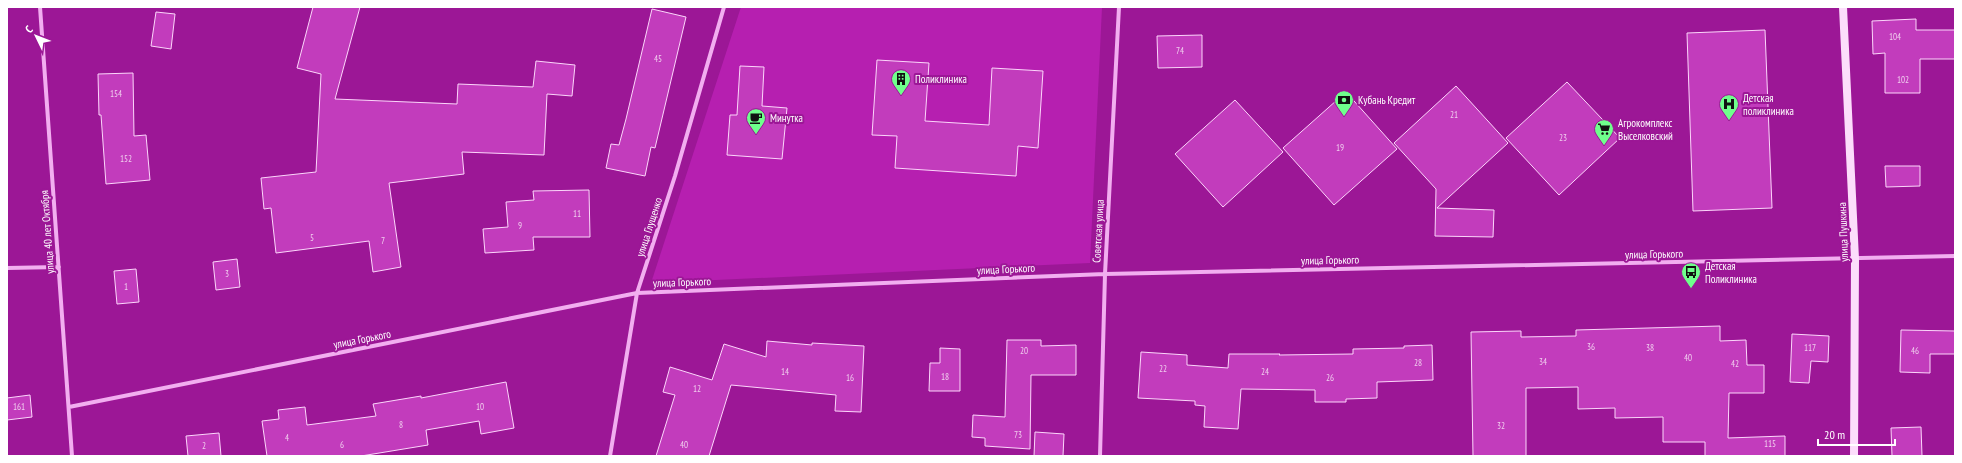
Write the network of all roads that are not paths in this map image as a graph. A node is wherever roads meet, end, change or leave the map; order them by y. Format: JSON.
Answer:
{"nodes":[{"id":1,"x":40,"y":7,"type":"edge"},
{"id":2,"x":724,"y":7,"type":"edge"},
{"id":3,"x":1119,"y":7,"type":"edge"},
{"id":4,"x":1843,"y":7,"type":"edge"},
{"id":5,"x":1955,"y":256,"type":"edge"},
{"id":6,"x":1855,"y":259,"type":"junction"},
{"id":7,"x":59,"y":267,"type":"junction"},
{"id":8,"x":7,"y":268,"type":"edge"},
{"id":9,"x":1105,"y":274,"type":"junction"},
{"id":10,"x":637,"y":293,"type":"junction"},
{"id":11,"x":68,"y":407,"type":"junction"},
{"id":12,"x":72,"y":456,"type":"edge"},
{"id":13,"x":610,"y":456,"type":"edge"},
{"id":14,"x":1100,"y":456,"type":"edge"},
{"id":15,"x":1854,"y":456,"type":"edge"}],
"edges":[{"from":1,"to":7,"type":"street","name":"улица 40 лет Октября"},
{"from":2,"to":10,"type":"street","name":"улица Глущенко"},
{"from":3,"to":9,"type":"street","name":"Советская улица"},
{"from":4,"to":6,"type":"main road","name":"улица Пушкина"},
{"from":5,"to":6,"type":"street","name":"улица Горького"},
{"from":6,"to":9,"type":"street","name":"улица Горького"},
{"from":6,"to":15,"type":"main road","name":"улица Пушкина"},
{"from":7,"to":8,"type":"street"},
{"from":7,"to":11,"type":"street","name":"улица 40 лет Октября"},
{"from":9,"to":10,"type":"street","name":"улица Горького"},
{"from":9,"to":14,"type":"street","name":"Советская улица"},
{"from":10,"to":11,"type":"street","name":"улица Горького"},
{"from":10,"to":13,"type":"street","name":"улица Глущенко"},
{"from":11,"to":12,"type":"street","name":"улица 40 лет Октября"}]}
